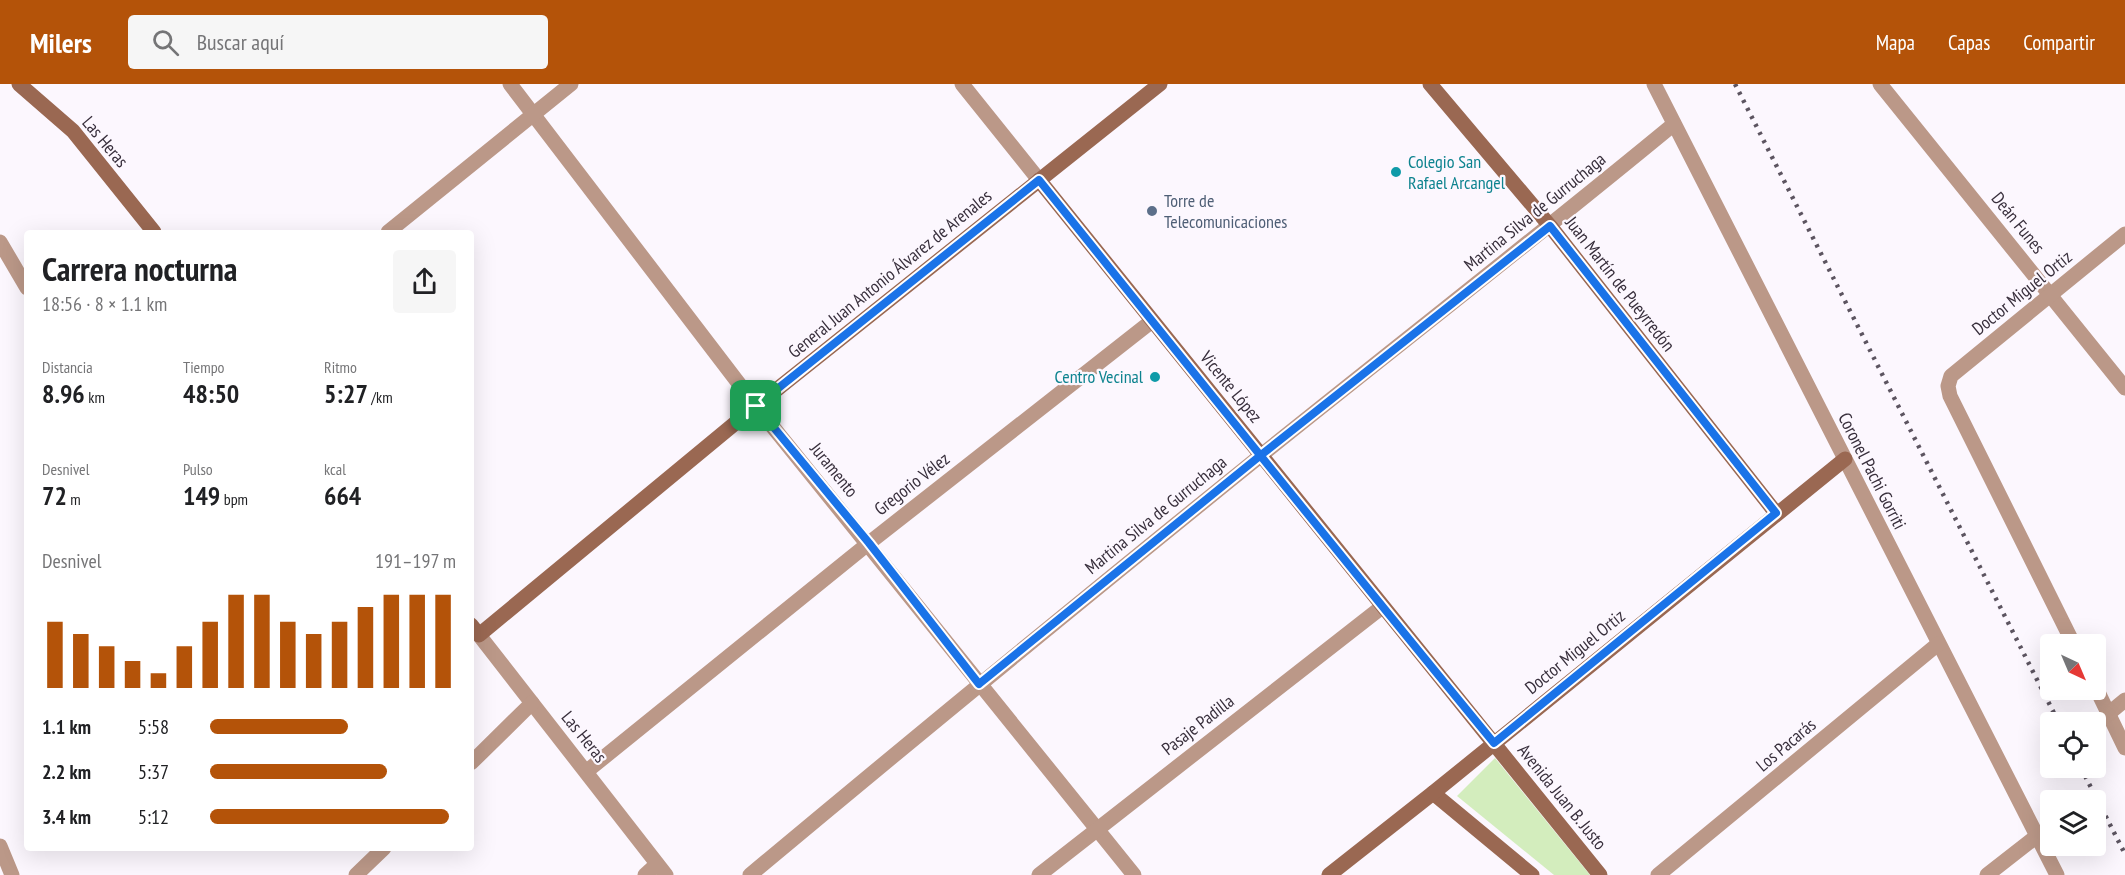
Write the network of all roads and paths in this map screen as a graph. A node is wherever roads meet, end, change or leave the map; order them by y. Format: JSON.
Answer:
{"nodes":[{"id":1,"x":19,"y":84,"type":"edge"},
{"id":2,"x":510,"y":84,"type":"edge"},
{"id":3,"x":572,"y":84,"type":"edge"},
{"id":4,"x":962,"y":84,"type":"edge"},
{"id":5,"x":1160,"y":84,"type":"edge"},
{"id":6,"x":1430,"y":84,"type":"edge"},
{"id":7,"x":1654,"y":84,"type":"edge"},
{"id":8,"x":1880,"y":84,"type":"edge"},
{"id":9,"x":534,"y":114,"type":"junction"},
{"id":10,"x":1674,"y":123,"type":"junction"},
{"id":11,"x":1039,"y":180,"type":"junction"},
{"id":12,"x":1550,"y":226,"type":"junction"},
{"id":13,"x":152,"y":230,"type":"edge"},
{"id":14,"x":390,"y":230,"type":"edge"},
{"id":15,"x":2125,"y":234,"type":"edge"},
{"id":16,"x":0,"y":242,"type":"edge"},
{"id":17,"x":24,"y":283,"type":"edge"},
{"id":18,"x":2051,"y":295,"type":"junction"},
{"id":19,"x":1152,"y":321,"type":"junction"},
{"id":20,"x":2125,"y":388,"type":"edge"},
{"id":21,"x":756,"y":406,"type":"junction"},
{"id":22,"x":1261,"y":455,"type":"junction"},
{"id":23,"x":1845,"y":459,"type":"junction"},
{"id":24,"x":1776,"y":513,"type":"junction"},
{"id":25,"x":869,"y":543,"type":"junction"},
{"id":26,"x":1382,"y":607,"type":"junction"},
{"id":27,"x":475,"y":630,"type":"edge"},
{"id":28,"x":2069,"y":634,"type":"edge"},
{"id":29,"x":1938,"y":644,"type":"junction"},
{"id":30,"x":979,"y":684,"type":"junction"},
{"id":31,"x":2102,"y":700,"type":"edge"},
{"id":32,"x":2125,"y":700,"type":"edge"},
{"id":33,"x":532,"y":703,"type":"junction"},
{"id":34,"x":2108,"y":714,"type":"junction"},
{"id":35,"x":1494,"y":743,"type":"junction"},
{"id":36,"x":2125,"y":748,"type":"edge"},
{"id":37,"x":474,"y":760,"type":"edge"},
{"id":38,"x":587,"y":771,"type":"junction"},
{"id":39,"x":1433,"y":794,"type":"junction"},
{"id":40,"x":1098,"y":828,"type":"junction"},
{"id":41,"x":2037,"y":836,"type":"junction"},
{"id":42,"x":0,"y":846,"type":"edge"},
{"id":43,"x":381,"y":851,"type":"edge"},
{"id":44,"x":661,"y":869,"type":"edge"},
{"id":45,"x":12,"y":875,"type":"edge"},
{"id":46,"x":356,"y":875,"type":"edge"},
{"id":47,"x":645,"y":875,"type":"edge"},
{"id":48,"x":750,"y":875,"type":"edge"},
{"id":49,"x":1039,"y":875,"type":"edge"},
{"id":50,"x":1134,"y":875,"type":"edge"},
{"id":51,"x":1329,"y":875,"type":"edge"},
{"id":52,"x":1532,"y":875,"type":"edge"},
{"id":53,"x":1600,"y":875,"type":"edge"},
{"id":54,"x":1658,"y":875,"type":"edge"},
{"id":55,"x":1987,"y":875,"type":"edge"},
{"id":56,"x":2056,"y":875,"type":"edge"}],
"edges":[{"from":1,"to":13,"type":"street","name":"Las Heras"},
{"from":2,"to":9,"type":"street","name":"Juramento"},
{"from":3,"to":9,"type":"street"},
{"from":4,"to":11,"type":"street","name":"Vicente López"},
{"from":5,"to":11,"type":"street","name":"General Juan Antonio Álvarez de Arenales"},
{"from":6,"to":12,"type":"street","name":"Juan Martín de Pueyrredón"},
{"from":7,"to":10,"type":"street","name":"Coronel Pachi Gorriti"},
{"from":8,"to":18,"type":"street","name":"Deán Funes"},
{"from":9,"to":14,"type":"street"},
{"from":9,"to":21,"type":"street","name":"Juramento"},
{"from":10,"to":12,"type":"street","name":"Martina Silva de Gurruchaga"},
{"from":10,"to":23,"type":"street","name":"Coronel Pachi Gorriti"},
{"from":11,"to":19,"type":"street","name":"Vicente López"},
{"from":11,"to":21,"type":"street","name":"General Juan Antonio Álvarez de Arenales"},
{"from":12,"to":22,"type":"street","name":"Martina Silva de Gurruchaga"},
{"from":12,"to":24,"type":"street","name":"Juan Martín de Pueyrredón"},
{"from":15,"to":18,"type":"street","name":"Doctor Miguel Ortiz"},
{"from":16,"to":17,"type":"street"},
{"from":18,"to":20,"type":"street","name":"Deán Funes"},
{"from":18,"to":28,"type":"street","name":"Doctor Miguel Ortiz"},
{"from":19,"to":22,"type":"street","name":"Vicente López"},
{"from":19,"to":25,"type":"street","name":"Gregorio Vélez"},
{"from":21,"to":25,"type":"street","name":"Juramento"},
{"from":21,"to":27,"type":"street","name":"General Juan Antonio Álvarez de Arenales"},
{"from":22,"to":26,"type":"street","name":"Vicente López"},
{"from":22,"to":30,"type":"street","name":"Martina Silva de Gurruchaga"},
{"from":23,"to":24,"type":"street","name":"Doctor Miguel Ortiz"},
{"from":23,"to":29,"type":"street","name":"Coronel Pachi Gorriti"},
{"from":24,"to":35,"type":"street","name":"Doctor Miguel Ortiz"},
{"from":25,"to":30,"type":"street","name":"Juramento"},
{"from":25,"to":38,"type":"street","name":"Gregorio Vélez"},
{"from":26,"to":35,"type":"street","name":"Vicente López"},
{"from":26,"to":40,"type":"street","name":"Pasaje Padilla"},
{"from":27,"to":33,"type":"street","name":"Las Heras"},
{"from":29,"to":41,"type":"street","name":"Coronel Pachi Gorriti"},
{"from":29,"to":54,"type":"street","name":"Los Pacarás"},
{"from":30,"to":40,"type":"street","name":"Juramento"},
{"from":30,"to":48,"type":"street","name":"Martina Silva de Gurruchaga"},
{"from":31,"to":34,"type":"street"},
{"from":32,"to":34,"type":"street"},
{"from":33,"to":37,"type":"street"},
{"from":33,"to":38,"type":"street","name":"Las Heras"},
{"from":34,"to":36,"type":"street"},
{"from":35,"to":39,"type":"street","name":"Doctor Miguel Ortiz"},
{"from":35,"to":53,"type":"street","name":"Avenida Juan B. Justo"},
{"from":38,"to":44,"type":"street","name":"Las Heras"},
{"from":39,"to":51,"type":"street","name":"Doctor Miguel Ortiz"},
{"from":39,"to":52,"type":"street"},
{"from":40,"to":49,"type":"street","name":"Pasaje Padilla"},
{"from":40,"to":50,"type":"street","name":"Juramento"},
{"from":41,"to":55,"type":"street"},
{"from":41,"to":56,"type":"street","name":"Coronel Pachi Gorriti"},
{"from":42,"to":45,"type":"street"},
{"from":43,"to":46,"type":"street"},
{"from":44,"to":47,"type":"street"}]}
